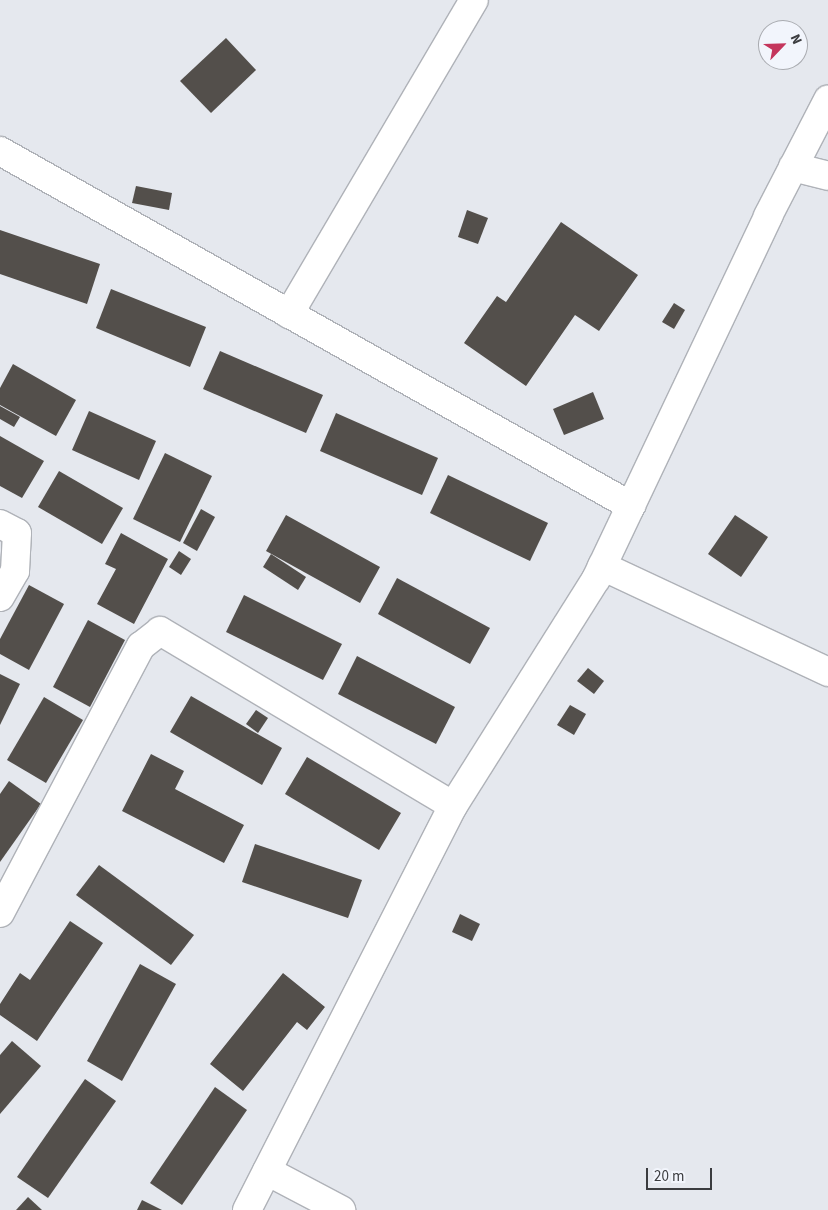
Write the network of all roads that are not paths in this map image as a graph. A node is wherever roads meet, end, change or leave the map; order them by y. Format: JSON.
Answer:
{"nodes":[{"id":1,"x":474,"y":0,"type":"edge"},
{"id":2,"x":828,"y":100,"type":"edge"},
{"id":3,"x":0,"y":151,"type":"edge"},
{"id":4,"x":794,"y":168,"type":"junction"},
{"id":5,"x":828,"y":176,"type":"edge"},
{"id":6,"x":289,"y":314,"type":"junction"},
{"id":7,"x":631,"y":506,"type":"junction"},
{"id":8,"x":0,"y":524,"type":"edge"},
{"id":9,"x":602,"y":566,"type":"junction"},
{"id":10,"x":0,"y":597,"type":"edge"},
{"id":11,"x":828,"y":672,"type":"edge"},
{"id":12,"x":453,"y":806,"type":"junction"},
{"id":13,"x":0,"y":913,"type":"edge"},
{"id":14,"x":267,"y":1171,"type":"junction"},
{"id":15,"x":247,"y":1210,"type":"edge"},
{"id":16,"x":341,"y":1210,"type":"edge"}],
"edges":[{"from":1,"to":6,"type":"street"},
{"from":2,"to":4,"type":"street"},
{"from":3,"to":6,"type":"street"},
{"from":4,"to":5,"type":"street"},
{"from":4,"to":7,"type":"street"},
{"from":6,"to":7,"type":"street"},
{"from":7,"to":9,"type":"street"},
{"from":8,"to":10,"type":"street"},
{"from":9,"to":11,"type":"street"},
{"from":9,"to":12,"type":"street"},
{"from":12,"to":13,"type":"street"},
{"from":12,"to":14,"type":"street"},
{"from":14,"to":15,"type":"street"},
{"from":14,"to":16,"type":"street"}]}
